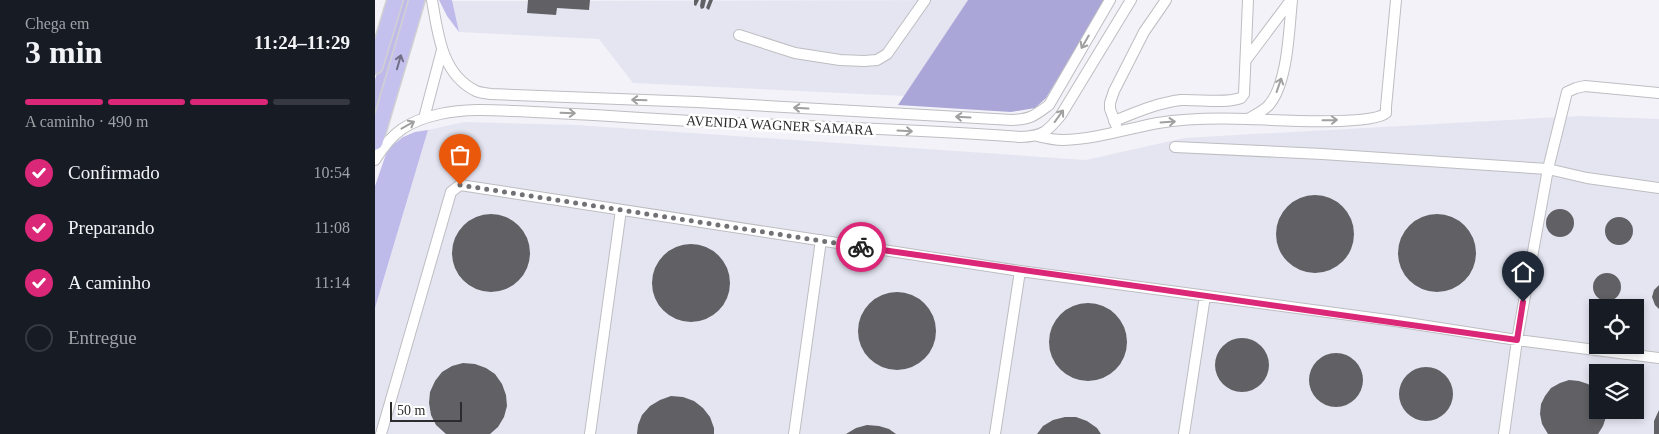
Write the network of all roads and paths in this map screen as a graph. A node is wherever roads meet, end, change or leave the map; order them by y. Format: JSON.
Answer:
{"nodes":[{"id":1,"x":395,"y":0,"type":"edge"},
{"id":2,"x":417,"y":0,"type":"edge"},
{"id":3,"x":433,"y":0,"type":"edge"},
{"id":4,"x":925,"y":0,"type":"edge"},
{"id":5,"x":1110,"y":0,"type":"edge"},
{"id":6,"x":1131,"y":0,"type":"edge"},
{"id":7,"x":1166,"y":0,"type":"edge"},
{"id":8,"x":1248,"y":0,"type":"edge"},
{"id":9,"x":1292,"y":0,"type":"edge"},
{"id":10,"x":1396,"y":0,"type":"edge"},
{"id":11,"x":739,"y":35,"type":"dead end"},
{"id":12,"x":442,"y":50,"type":"junction"},
{"id":13,"x":1245,"y":60,"type":"junction"},
{"id":14,"x":375,"y":66,"type":"edge"},
{"id":15,"x":1659,"y":93,"type":"edge"},
{"id":16,"x":424,"y":118,"type":"junction"},
{"id":17,"x":1247,"y":119,"type":"junction"},
{"id":18,"x":1114,"y":121,"type":"junction"},
{"id":19,"x":1120,"y":132,"type":"junction"},
{"id":20,"x":1037,"y":136,"type":"junction"},
{"id":21,"x":375,"y":142,"type":"edge"},
{"id":22,"x":1175,"y":147,"type":"dead end"},
{"id":23,"x":375,"y":160,"type":"edge"},
{"id":24,"x":1548,"y":169,"type":"junction"},
{"id":25,"x":1659,"y":188,"type":"edge"},
{"id":26,"x":621,"y":210,"type":"junction"},
{"id":27,"x":821,"y":240,"type":"junction"},
{"id":28,"x":1020,"y":271,"type":"junction"},
{"id":29,"x":1205,"y":296,"type":"junction"},
{"id":30,"x":1517,"y":340,"type":"junction"},
{"id":31,"x":1659,"y":358,"type":"edge"},
{"id":32,"x":381,"y":434,"type":"edge"},
{"id":33,"x":590,"y":434,"type":"edge"},
{"id":34,"x":794,"y":434,"type":"edge"},
{"id":35,"x":995,"y":434,"type":"edge"},
{"id":36,"x":1184,"y":434,"type":"edge"},
{"id":37,"x":1504,"y":434,"type":"edge"}],
"edges":[{"from":1,"to":14,"type":"highway"},
{"from":21,"to":2,"type":"highway","one_way":true},
{"from":3,"to":12,"type":"street","name":"AVENIDA WAGNER SAMARA"},
{"from":4,"to":11,"type":"street"},
{"from":5,"to":12,"type":"street","name":"AVENIDA WAGNER SAMARA","one_way":true},
{"from":20,"to":6,"type":"street","one_way":true},
{"from":7,"to":18,"type":"street"},
{"from":8,"to":13,"type":"street"},
{"from":9,"to":13,"type":"street"},
{"from":17,"to":9,"type":"street","one_way":true},
{"from":17,"to":10,"type":"street","name":"AVENIDA WAGNER SAMARA","one_way":true},
{"from":12,"to":16,"type":"street"},
{"from":13,"to":18,"type":"street"},
{"from":15,"to":24,"type":"street"},
{"from":16,"to":20,"type":"street","name":"AVENIDA WAGNER SAMARA","one_way":true},
{"from":23,"to":16,"type":"street","name":"AVENIDA WAGNER SAMARA","one_way":true},
{"from":19,"to":17,"type":"street","name":"AVENIDA WAGNER SAMARA","one_way":true},
{"from":18,"to":19,"type":"street"},
{"from":19,"to":20,"type":"street","name":"AVENIDA WAGNER SAMARA"},
{"from":22,"to":24,"type":"street"},
{"from":24,"to":25,"type":"street"},
{"from":24,"to":30,"type":"street"},
{"from":26,"to":27,"type":"street"},
{"from":26,"to":32,"type":"street"},
{"from":26,"to":33,"type":"street"},
{"from":27,"to":28,"type":"street"},
{"from":27,"to":34,"type":"street"},
{"from":28,"to":29,"type":"street"},
{"from":28,"to":35,"type":"street"},
{"from":29,"to":30,"type":"street"},
{"from":29,"to":36,"type":"street"},
{"from":30,"to":31,"type":"street"},
{"from":30,"to":37,"type":"street"}]}
